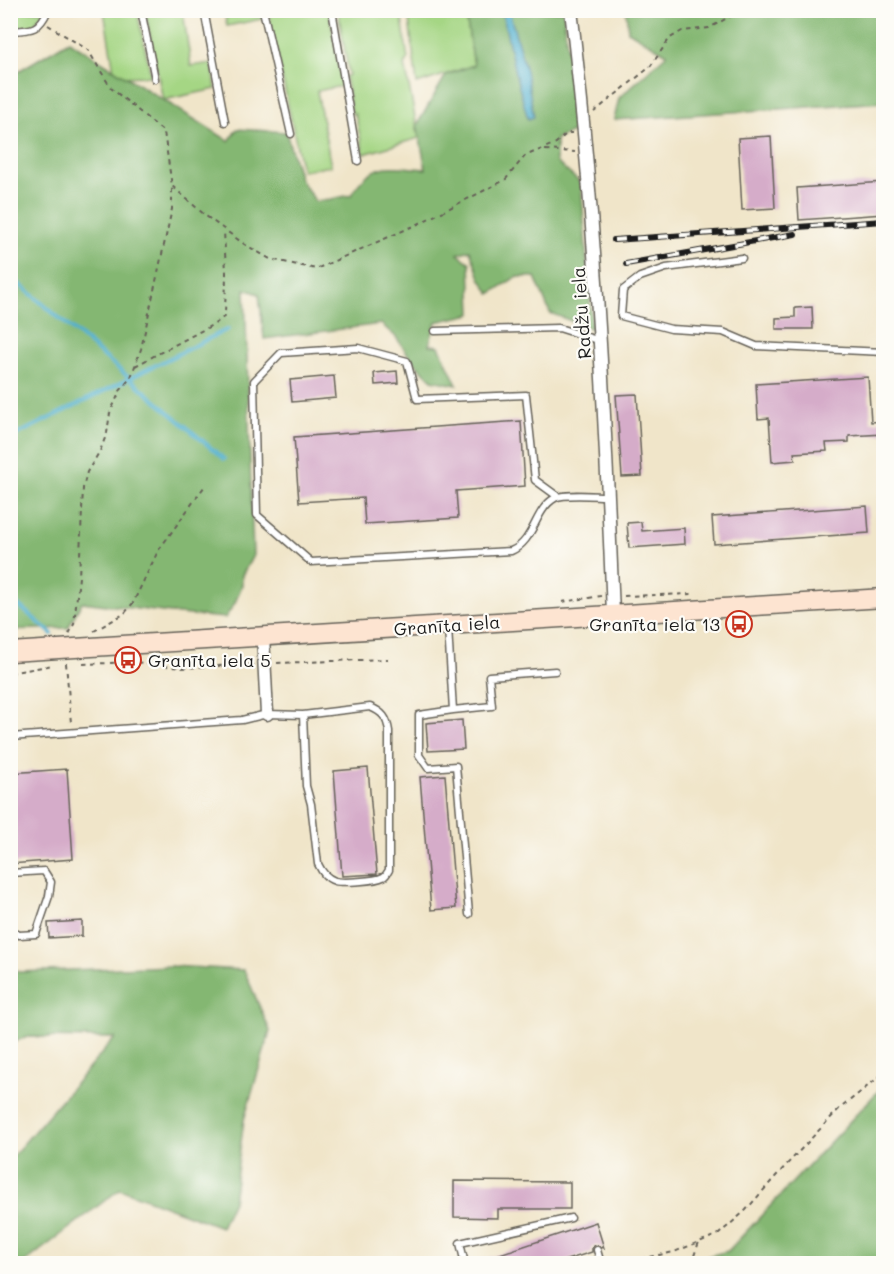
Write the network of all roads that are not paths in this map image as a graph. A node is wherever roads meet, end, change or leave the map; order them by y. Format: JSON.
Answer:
{"nodes":[{"id":1,"x":48,"y":10,"type":"edge"},
{"id":2,"x":141,"y":10,"type":"edge"},
{"id":3,"x":204,"y":10,"type":"edge"},
{"id":4,"x":263,"y":10,"type":"edge"},
{"id":5,"x":332,"y":10,"type":"edge"},
{"id":6,"x":571,"y":10,"type":"edge"},
{"id":7,"x":10,"y":31,"type":"edge"},
{"id":8,"x":154,"y":79,"type":"dead end"},
{"id":9,"x":225,"y":122,"type":"dead end"},
{"id":10,"x":291,"y":134,"type":"dead end"},
{"id":11,"x":358,"y":161,"type":"dead end"},
{"id":12,"x":742,"y":258,"type":"dead end"},
{"id":13,"x":435,"y":332,"type":"dead end"},
{"id":14,"x":601,"y":342,"type":"junction"},
{"id":15,"x":884,"y":352,"type":"edge"},
{"id":16,"x":557,"y":496,"type":"junction"},
{"id":17,"x":608,"y":496,"type":"junction"},
{"id":18,"x":884,"y":598,"type":"edge"},
{"id":19,"x":612,"y":614,"type":"junction"},
{"id":20,"x":448,"y":625,"type":"junction"},
{"id":21,"x":263,"y":636,"type":"junction"},
{"id":22,"x":10,"y":652,"type":"edge"},
{"id":23,"x":555,"y":671,"type":"dead end"},
{"id":24,"x":453,"y":710,"type":"junction"},
{"id":25,"x":267,"y":714,"type":"junction"},
{"id":26,"x":303,"y":715,"type":"junction"},
{"id":27,"x":10,"y":737,"type":"edge"},
{"id":28,"x":10,"y":873,"type":"edge"},
{"id":29,"x":469,"y":914,"type":"dead end"},
{"id":30,"x":10,"y":930,"type":"edge"},
{"id":31,"x":571,"y":1218,"type":"dead end"},
{"id":32,"x":597,"y":1250,"type":"dead end"},
{"id":33,"x":465,"y":1263,"type":"edge"},
{"id":34,"x":601,"y":1263,"type":"edge"}],
"edges":[{"from":1,"to":7,"type":"lane"},
{"from":2,"to":8,"type":"lane"},
{"from":3,"to":9,"type":"lane"},
{"from":4,"to":10,"type":"lane"},
{"from":5,"to":11,"type":"lane"},
{"from":6,"to":14,"type":"street","name":"Radžu iela"},
{"from":12,"to":15,"type":"lane"},
{"from":13,"to":14,"type":"lane"},
{"from":14,"to":17,"type":"street","name":"Radžu iela"},
{"from":16,"to":16,"type":"lane"},
{"from":16,"to":17,"type":"lane"},
{"from":17,"to":19,"type":"street","name":"Radžu iela"},
{"from":18,"to":19,"type":"main road","name":"Granīta iela"},
{"from":19,"to":20,"type":"main road","name":"Granīta iela"},
{"from":20,"to":21,"type":"main road","name":"Granīta iela"},
{"from":20,"to":24,"type":"lane"},
{"from":21,"to":22,"type":"main road","name":"Granīta iela"},
{"from":21,"to":25,"type":"street"},
{"from":23,"to":24,"type":"lane"},
{"from":24,"to":29,"type":"lane"},
{"from":25,"to":26,"type":"lane"},
{"from":25,"to":27,"type":"lane"},
{"from":26,"to":26,"type":"lane"},
{"from":28,"to":30,"type":"lane"},
{"from":31,"to":33,"type":"lane"},
{"from":32,"to":34,"type":"lane"}]}
